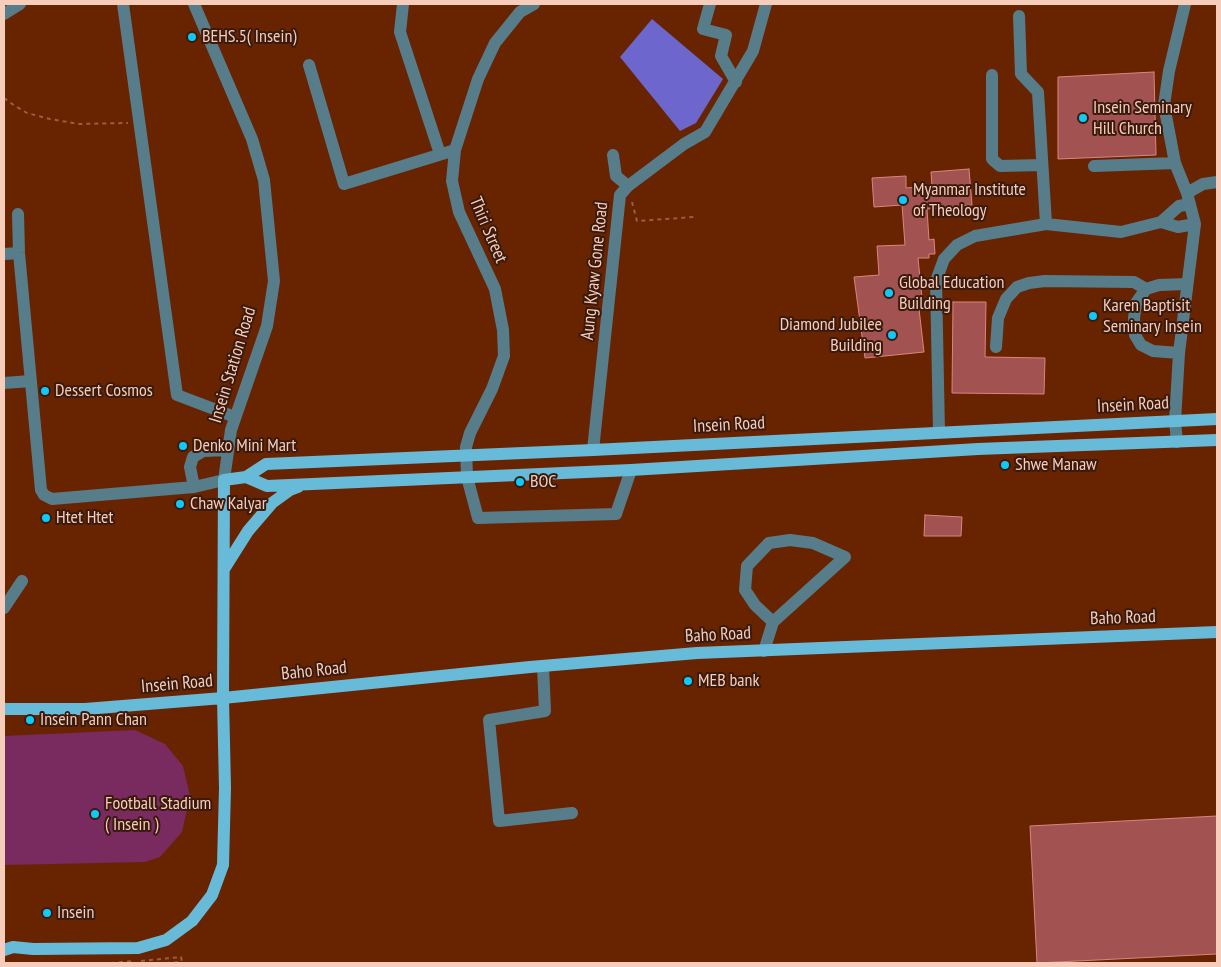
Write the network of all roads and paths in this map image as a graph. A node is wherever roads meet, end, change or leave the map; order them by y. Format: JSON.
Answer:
{"nodes":[{"id":1,"x":20,"y":4,"type":"edge"},
{"id":2,"x":123,"y":4,"type":"edge"},
{"id":3,"x":195,"y":4,"type":"edge"},
{"id":4,"x":403,"y":4,"type":"edge"},
{"id":5,"x":534,"y":4,"type":"edge"},
{"id":6,"x":710,"y":4,"type":"edge"},
{"id":7,"x":766,"y":4,"type":"edge"},
{"id":8,"x":1184,"y":4,"type":"edge"},
{"id":9,"x":4,"y":14,"type":"edge"},
{"id":10,"x":1018,"y":16,"type":"dead end"},
{"id":11,"x":309,"y":65,"type":"dead end"},
{"id":12,"x":992,"y":75,"type":"dead end"},
{"id":13,"x":736,"y":82,"type":"junction"},
{"id":14,"x":4,"y":98,"type":"edge"},
{"id":15,"x":140,"y":122,"type":"junction"},
{"id":16,"x":455,"y":150,"type":"junction"},
{"id":17,"x":440,"y":154,"type":"junction"},
{"id":18,"x":613,"y":155,"type":"dead end"},
{"id":19,"x":1175,"y":163,"type":"junction"},
{"id":20,"x":1042,"y":165,"type":"junction"},
{"id":21,"x":1094,"y":166,"type":"dead end"},
{"id":22,"x":1217,"y":182,"type":"edge"},
{"id":23,"x":628,"y":186,"type":"junction"},
{"id":24,"x":1188,"y":199,"type":"junction"},
{"id":25,"x":18,"y":214,"type":"dead end"},
{"id":26,"x":694,"y":217,"type":"dead end"},
{"id":27,"x":637,"y":221,"type":"dead end"},
{"id":28,"x":1161,"y":222,"type":"junction"},
{"id":29,"x":1046,"y":224,"type":"junction"},
{"id":30,"x":1194,"y":224,"type":"junction"},
{"id":31,"x":19,"y":253,"type":"junction"},
{"id":32,"x":4,"y":254,"type":"edge"},
{"id":33,"x":1187,"y":284,"type":"junction"},
{"id":34,"x":1146,"y":289,"type":"junction"},
{"id":35,"x":996,"y":348,"type":"dead end"},
{"id":36,"x":1179,"y":354,"type":"junction"},
{"id":37,"x":31,"y":382,"type":"junction"},
{"id":38,"x":4,"y":383,"type":"edge"},
{"id":39,"x":235,"y":417,"type":"junction"},
{"id":40,"x":1217,"y":419,"type":"edge"},
{"id":41,"x":1176,"y":421,"type":"junction"},
{"id":42,"x":978,"y":430,"type":"junction"},
{"id":43,"x":939,"y":432,"type":"junction"},
{"id":44,"x":859,"y":436,"type":"junction"},
{"id":45,"x":1217,"y":440,"type":"edge"},
{"id":46,"x":1176,"y":442,"type":"junction"},
{"id":47,"x":710,"y":444,"type":"junction"},
{"id":48,"x":978,"y":449,"type":"junction"},
{"id":49,"x":228,"y":450,"type":"junction"},
{"id":50,"x":593,"y":450,"type":"junction"},
{"id":51,"x":466,"y":455,"type":"junction"},
{"id":52,"x":859,"y":456,"type":"junction"},
{"id":53,"x":712,"y":465,"type":"junction"},
{"id":54,"x":631,"y":470,"type":"junction"},
{"id":55,"x":467,"y":476,"type":"junction"},
{"id":56,"x":246,"y":477,"type":"junction"},
{"id":57,"x":224,"y":480,"type":"junction"},
{"id":58,"x":309,"y":483,"type":"junction"},
{"id":59,"x":194,"y":487,"type":"junction"},
{"id":60,"x":224,"y":569,"type":"junction"},
{"id":61,"x":22,"y":581,"type":"dead end"},
{"id":62,"x":4,"y":608,"type":"edge"},
{"id":63,"x":773,"y":622,"type":"junction"},
{"id":64,"x":1217,"y":632,"type":"edge"},
{"id":65,"x":764,"y":650,"type":"junction"},
{"id":66,"x":543,"y":666,"type":"junction"},
{"id":67,"x":223,"y":698,"type":"junction"},
{"id":68,"x":4,"y":709,"type":"edge"},
{"id":69,"x":572,"y":813,"type":"dead end"},
{"id":70,"x":7,"y":947,"type":"edge"},
{"id":71,"x":111,"y":963,"type":"edge"},
{"id":72,"x":166,"y":963,"type":"edge"}],
"edges":[{"from":1,"to":9,"type":"street"},
{"from":2,"to":15,"type":"street"},
{"from":3,"to":39,"type":"street","name":"Insein Station Road"},
{"from":4,"to":17,"type":"street"},
{"from":5,"to":16,"type":"street","name":"Thiri Street"},
{"from":6,"to":13,"type":"street"},
{"from":7,"to":13,"type":"street","name":"Aung Kyaw Gone Road"},
{"from":8,"to":19,"type":"street"},
{"from":10,"to":20,"type":"street"},
{"from":11,"to":17,"type":"street"},
{"from":12,"to":20,"type":"street"},
{"from":13,"to":23,"type":"street","name":"Aung Kyaw Gone Road"},
{"from":14,"to":15,"type":"path"},
{"from":15,"to":39,"type":"street"},
{"from":16,"to":17,"type":"street"},
{"from":16,"to":51,"type":"street","name":"Thiri Street"},
{"from":18,"to":23,"type":"street"},
{"from":19,"to":21,"type":"street"},
{"from":19,"to":24,"type":"street"},
{"from":20,"to":29,"type":"street"},
{"from":22,"to":24,"type":"street"},
{"from":23,"to":50,"type":"street","name":"Aung Kyaw Gone Road"},
{"from":24,"to":28,"type":"street"},
{"from":24,"to":30,"type":"street"},
{"from":25,"to":31,"type":"street"},
{"from":26,"to":27,"type":"path"},
{"from":28,"to":29,"type":"street"},
{"from":28,"to":30,"type":"street"},
{"from":29,"to":43,"type":"street"},
{"from":30,"to":33,"type":"street"},
{"from":31,"to":32,"type":"street"},
{"from":31,"to":37,"type":"street"},
{"from":33,"to":34,"type":"street"},
{"from":33,"to":36,"type":"street"},
{"from":34,"to":35,"type":"street"},
{"from":34,"to":36,"type":"street"},
{"from":36,"to":41,"type":"street"},
{"from":37,"to":38,"type":"street"},
{"from":37,"to":59,"type":"street"},
{"from":39,"to":49,"type":"street","name":"Insein Station Road"},
{"from":40,"to":41,"type":"main road","name":"Insein Road"},
{"from":41,"to":42,"type":"main road","name":"Insein Road"},
{"from":41,"to":46,"type":"street"},
{"from":42,"to":43,"type":"main road","name":"Insein Road"},
{"from":42,"to":48,"type":"main road"},
{"from":43,"to":44,"type":"main road","name":"Insein Road"},
{"from":44,"to":47,"type":"main road","name":"Insein Road"},
{"from":44,"to":52,"type":"main road"},
{"from":45,"to":46,"type":"main road","name":"Insein Road"},
{"from":46,"to":48,"type":"main road","name":"Insein Road"},
{"from":47,"to":50,"type":"main road","name":"Insein Road"},
{"from":47,"to":53,"type":"main road"},
{"from":48,"to":52,"type":"main road","name":"Insein Road"},
{"from":49,"to":57,"type":"street","name":"Insein Station Road"},
{"from":49,"to":59,"type":"street"},
{"from":50,"to":51,"type":"main road","name":"Insein Road"},
{"from":51,"to":55,"type":"street","name":"Thiri Street"},
{"from":51,"to":56,"type":"main road","name":"Insein Road"},
{"from":52,"to":53,"type":"main road","name":"Insein Road"},
{"from":53,"to":54,"type":"main road","name":"Insein Road"},
{"from":54,"to":55,"type":"main road","name":"Insein Road"},
{"from":54,"to":55,"type":"street","name":"Thiri Street"},
{"from":55,"to":58,"type":"main road","name":"Insein Road"},
{"from":56,"to":57,"type":"main road","name":"Insein Road"},
{"from":56,"to":58,"type":"main road","name":"Insein Road"},
{"from":57,"to":59,"type":"street"},
{"from":57,"to":60,"type":"main road","name":"Insein Road"},
{"from":58,"to":60,"type":"main road","name":"Insein Road"},
{"from":60,"to":67,"type":"main road","name":"Insein Road"},
{"from":61,"to":62,"type":"street"},
{"from":63,"to":63,"type":"street"},
{"from":63,"to":65,"type":"street"},
{"from":64,"to":65,"type":"main road","name":"Baho Road"},
{"from":65,"to":66,"type":"main road","name":"Baho Road"},
{"from":66,"to":67,"type":"main road","name":"Baho Road"},
{"from":66,"to":69,"type":"street"},
{"from":67,"to":68,"type":"main road","name":"Insein Road"},
{"from":67,"to":70,"type":"main road"},
{"from":71,"to":72,"type":"path"}]}
